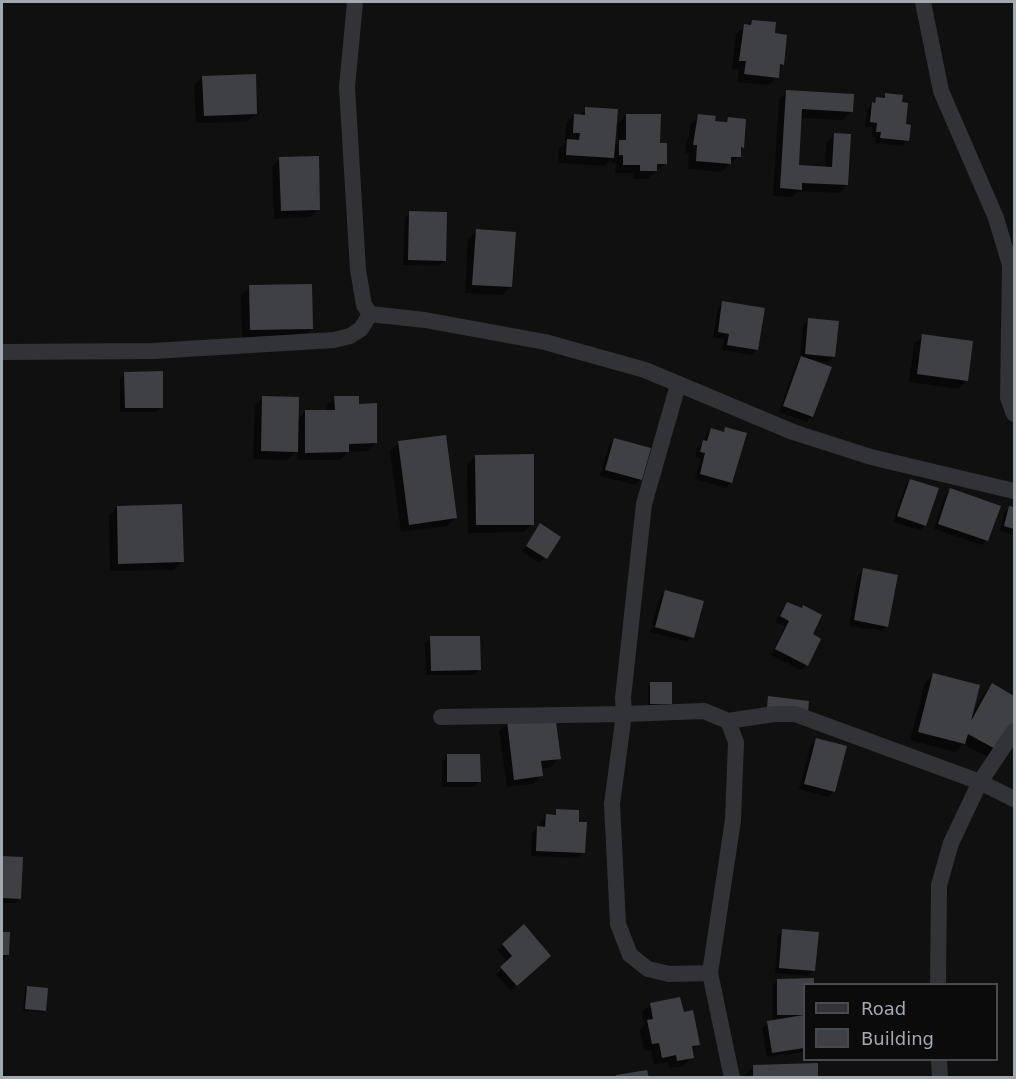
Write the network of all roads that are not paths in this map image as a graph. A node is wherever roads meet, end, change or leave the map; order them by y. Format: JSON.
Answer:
{"nodes":[{"id":1,"x":355,"y":2,"type":"edge"},
{"id":2,"x":923,"y":2,"type":"edge"},
{"id":3,"x":370,"y":314,"type":"junction"},
{"id":4,"x":2,"y":352,"type":"edge"},
{"id":5,"x":678,"y":385,"type":"junction"},
{"id":6,"x":1014,"y":414,"type":"edge"},
{"id":7,"x":1014,"y":491,"type":"edge"},
{"id":8,"x":624,"y":714,"type":"junction"},
{"id":9,"x":441,"y":717,"type":"dead end"},
{"id":10,"x":728,"y":721,"type":"junction"},
{"id":11,"x":1014,"y":731,"type":"edge"},
{"id":12,"x":980,"y":782,"type":"junction"},
{"id":13,"x":1014,"y":799,"type":"edge"},
{"id":14,"x":710,"y":973,"type":"junction"},
{"id":15,"x":938,"y":983,"type":"edge"},
{"id":16,"x":939,"y":1061,"type":"edge"},
{"id":17,"x":732,"y":1077,"type":"edge"},
{"id":18,"x":940,"y":1077,"type":"edge"}],
"edges":[{"from":1,"to":3,"type":"street"},
{"from":2,"to":6,"type":"street"},
{"from":3,"to":4,"type":"street"},
{"from":3,"to":5,"type":"street"},
{"from":5,"to":7,"type":"street"},
{"from":5,"to":8,"type":"street"},
{"from":8,"to":9,"type":"street"},
{"from":8,"to":10,"type":"street"},
{"from":8,"to":14,"type":"street"},
{"from":10,"to":12,"type":"street"},
{"from":10,"to":14,"type":"street"},
{"from":11,"to":12,"type":"street"},
{"from":12,"to":13,"type":"street"},
{"from":12,"to":15,"type":"street"},
{"from":14,"to":17,"type":"street"},
{"from":16,"to":18,"type":"street"}]}
